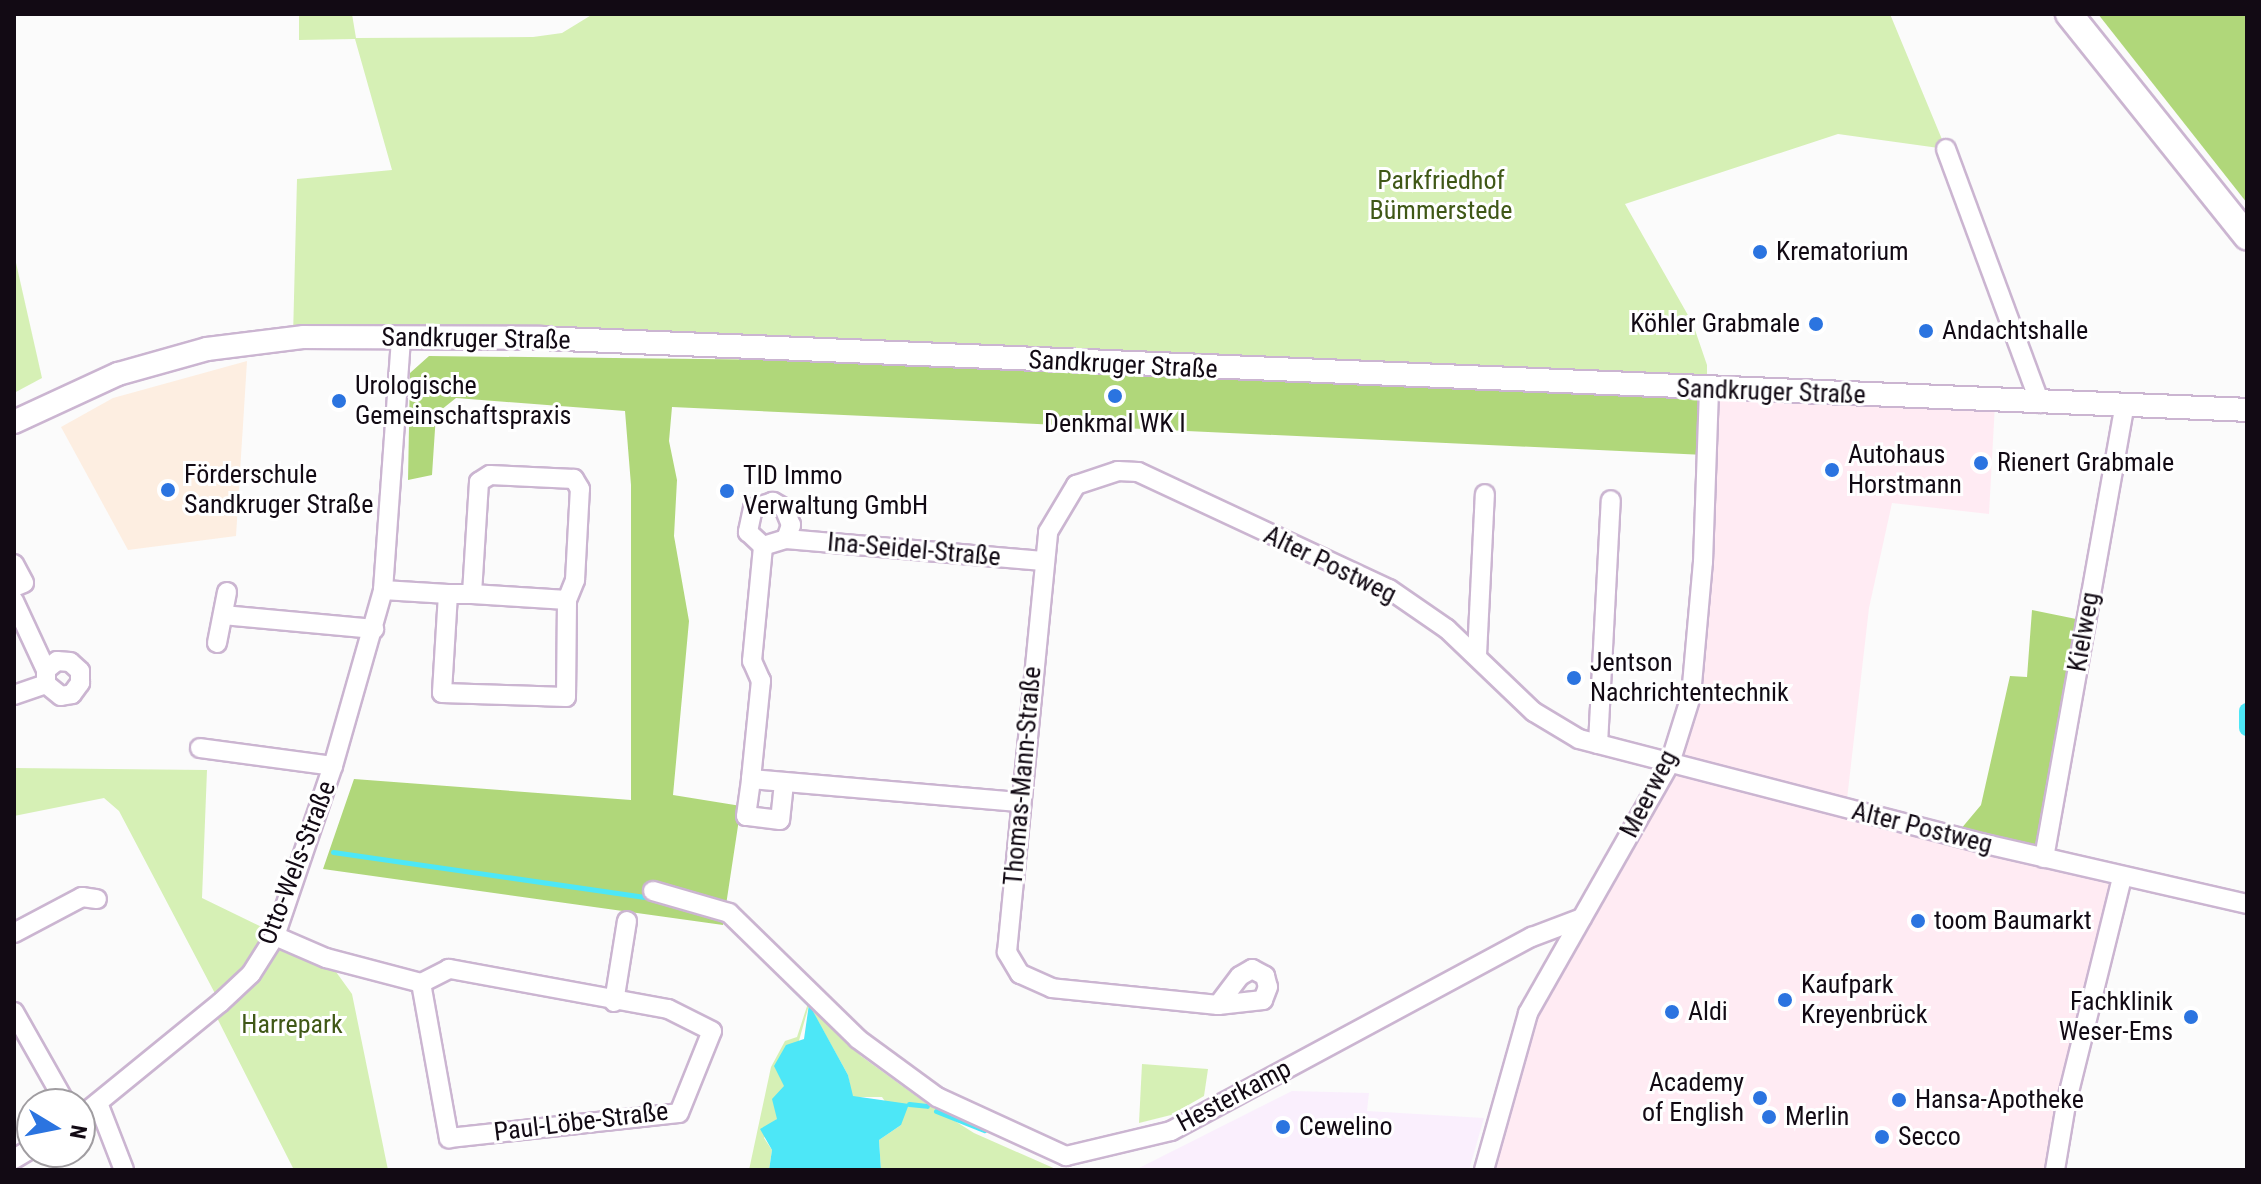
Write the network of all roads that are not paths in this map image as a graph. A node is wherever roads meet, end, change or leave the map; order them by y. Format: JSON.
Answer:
{"nodes":[{"id":1,"x":2069,"y":14,"type":"edge"},
{"id":2,"x":1946,"y":149,"type":"dead end"},
{"id":3,"x":2247,"y":236,"type":"edge"},
{"id":4,"x":401,"y":338,"type":"junction"},
{"id":5,"x":1709,"y":389,"type":"junction"},
{"id":6,"x":2040,"y":403,"type":"junction"},
{"id":7,"x":2125,"y":405,"type":"junction"},
{"id":8,"x":2247,"y":410,"type":"edge"},
{"id":9,"x":14,"y":422,"type":"edge"},
{"id":10,"x":1173,"y":491,"type":"joint"},
{"id":11,"x":1485,"y":494,"type":"dead end"},
{"id":12,"x":1611,"y":500,"type":"dead end"},
{"id":13,"x":786,"y":539,"type":"junction"},
{"id":14,"x":763,"y":546,"type":"junction"},
{"id":15,"x":1043,"y":561,"type":"junction"},
{"id":16,"x":14,"y":564,"type":"edge"},
{"id":17,"x":14,"y":587,"type":"edge"},
{"id":18,"x":383,"y":590,"type":"junction"},
{"id":19,"x":227,"y":592,"type":"dead end"},
{"id":20,"x":448,"y":594,"type":"junction"},
{"id":21,"x":472,"y":594,"type":"junction"},
{"id":22,"x":567,"y":600,"type":"junction"},
{"id":23,"x":14,"y":601,"type":"edge"},
{"id":24,"x":223,"y":615,"type":"junction"},
{"id":25,"x":374,"y":629,"type":"junction"},
{"id":26,"x":217,"y":643,"type":"dead end"},
{"id":27,"x":1477,"y":655,"type":"junction"},
{"id":28,"x":14,"y":695,"type":"edge"},
{"id":29,"x":1598,"y":744,"type":"junction"},
{"id":30,"x":200,"y":748,"type":"dead end"},
{"id":31,"x":1670,"y":763,"type":"junction"},
{"id":32,"x":333,"y":766,"type":"junction"},
{"id":33,"x":751,"y":779,"type":"junction"},
{"id":34,"x":784,"y":783,"type":"junction"},
{"id":35,"x":1021,"y":802,"type":"junction"},
{"id":36,"x":2044,"y":858,"type":"junction"},
{"id":37,"x":2122,"y":878,"type":"junction"},
{"id":38,"x":653,"y":891,"type":"dead end"},
{"id":39,"x":97,"y":899,"type":"dead end"},
{"id":40,"x":2247,"y":904,"type":"edge"},
{"id":41,"x":1582,"y":918,"type":"junction"},
{"id":42,"x":627,"y":921,"type":"dead end"},
{"id":43,"x":14,"y":933,"type":"edge"},
{"id":44,"x":275,"y":936,"type":"junction"},
{"id":45,"x":421,"y":983,"type":"junction"},
{"id":46,"x":614,"y":1002,"type":"junction"},
{"id":47,"x":1218,"y":1005,"type":"dead end"},
{"id":48,"x":14,"y":1012,"type":"edge"},
{"id":49,"x":57,"y":1088,"type":"edge"},
{"id":50,"x":98,"y":1103,"type":"joint"},
{"id":51,"x":124,"y":1170,"type":"edge"},
{"id":52,"x":1484,"y":1170,"type":"edge"},
{"id":53,"x":2055,"y":1170,"type":"edge"}],
"edges":[{"from":1,"to":3,"type":"main road"},
{"from":2,"to":6,"type":"street"},
{"from":4,"to":5,"type":"street","name":"Sandkruger Straße"},
{"from":4,"to":9,"type":"street","name":"Sandkruger Straße"},
{"from":4,"to":18,"type":"street","name":"Otto-Wels-Straße"},
{"from":5,"to":6,"type":"street","name":"Sandkruger Straße"},
{"from":5,"to":31,"type":"street","name":"Meerweg"},
{"from":6,"to":7,"type":"street","name":"Sandkruger Straße"},
{"from":7,"to":8,"type":"street","name":"Sandkruger Straße"},
{"from":7,"to":36,"type":"street","name":"Kielweg"},
{"from":10,"to":15,"type":"street","name":"Thomas-Mann-Straße"},
{"from":10,"to":27,"type":"street","name":"Alter Postweg"},
{"from":11,"to":27,"type":"street"},
{"from":12,"to":29,"type":"street"},
{"from":13,"to":14,"type":"street","name":"Ina-Seidel-Straße"},
{"from":13,"to":14,"type":"street","name":"Ina-Seidel-Straße"},
{"from":13,"to":15,"type":"street","name":"Ina-Seidel-Straße"},
{"from":14,"to":33,"type":"street","name":"Ina-Seidel-Straße"},
{"from":15,"to":35,"type":"street","name":"Thomas-Mann-Straße"},
{"from":16,"to":17,"type":"street"},
{"from":18,"to":20,"type":"street"},
{"from":18,"to":25,"type":"street","name":"Otto-Wels-Straße"},
{"from":19,"to":24,"type":"street"},
{"from":20,"to":21,"type":"street"},
{"from":20,"to":22,"type":"street"},
{"from":21,"to":22,"type":"street"},
{"from":21,"to":22,"type":"street"},
{"from":23,"to":28,"type":"street"},
{"from":24,"to":25,"type":"street"},
{"from":24,"to":26,"type":"street"},
{"from":25,"to":32,"type":"street","name":"Otto-Wels-Straße"},
{"from":27,"to":29,"type":"street","name":"Alter Postweg"},
{"from":29,"to":31,"type":"street","name":"Alter Postweg"},
{"from":30,"to":32,"type":"street","name":"Otto-Wels-Straße"},
{"from":31,"to":36,"type":"street","name":"Alter Postweg"},
{"from":31,"to":41,"type":"street","name":"Meerweg"},
{"from":32,"to":44,"type":"street","name":"Otto-Wels-Straße"},
{"from":33,"to":34,"type":"street"},
{"from":33,"to":34,"type":"street","name":"Ina-Seidel-Straße"},
{"from":34,"to":35,"type":"street"},
{"from":35,"to":47,"type":"street","name":"Thomas-Mann-Straße"},
{"from":36,"to":37,"type":"street","name":"Alter Postweg"},
{"from":37,"to":40,"type":"street","name":"Alter Postweg"},
{"from":37,"to":53,"type":"street"},
{"from":38,"to":41,"type":"street","name":"Hesterkamp"},
{"from":39,"to":43,"type":"street"},
{"from":41,"to":52,"type":"street","name":"Meerweg"},
{"from":42,"to":46,"type":"street"},
{"from":44,"to":45,"type":"street"},
{"from":44,"to":50,"type":"street","name":"Otto-Wels-Straße"},
{"from":45,"to":46,"type":"street","name":"Paul-Löbe-Straße"},
{"from":45,"to":46,"type":"street","name":"Paul-Löbe-Straße"},
{"from":48,"to":49,"type":"street"},
{"from":50,"to":51,"type":"street"}]}
